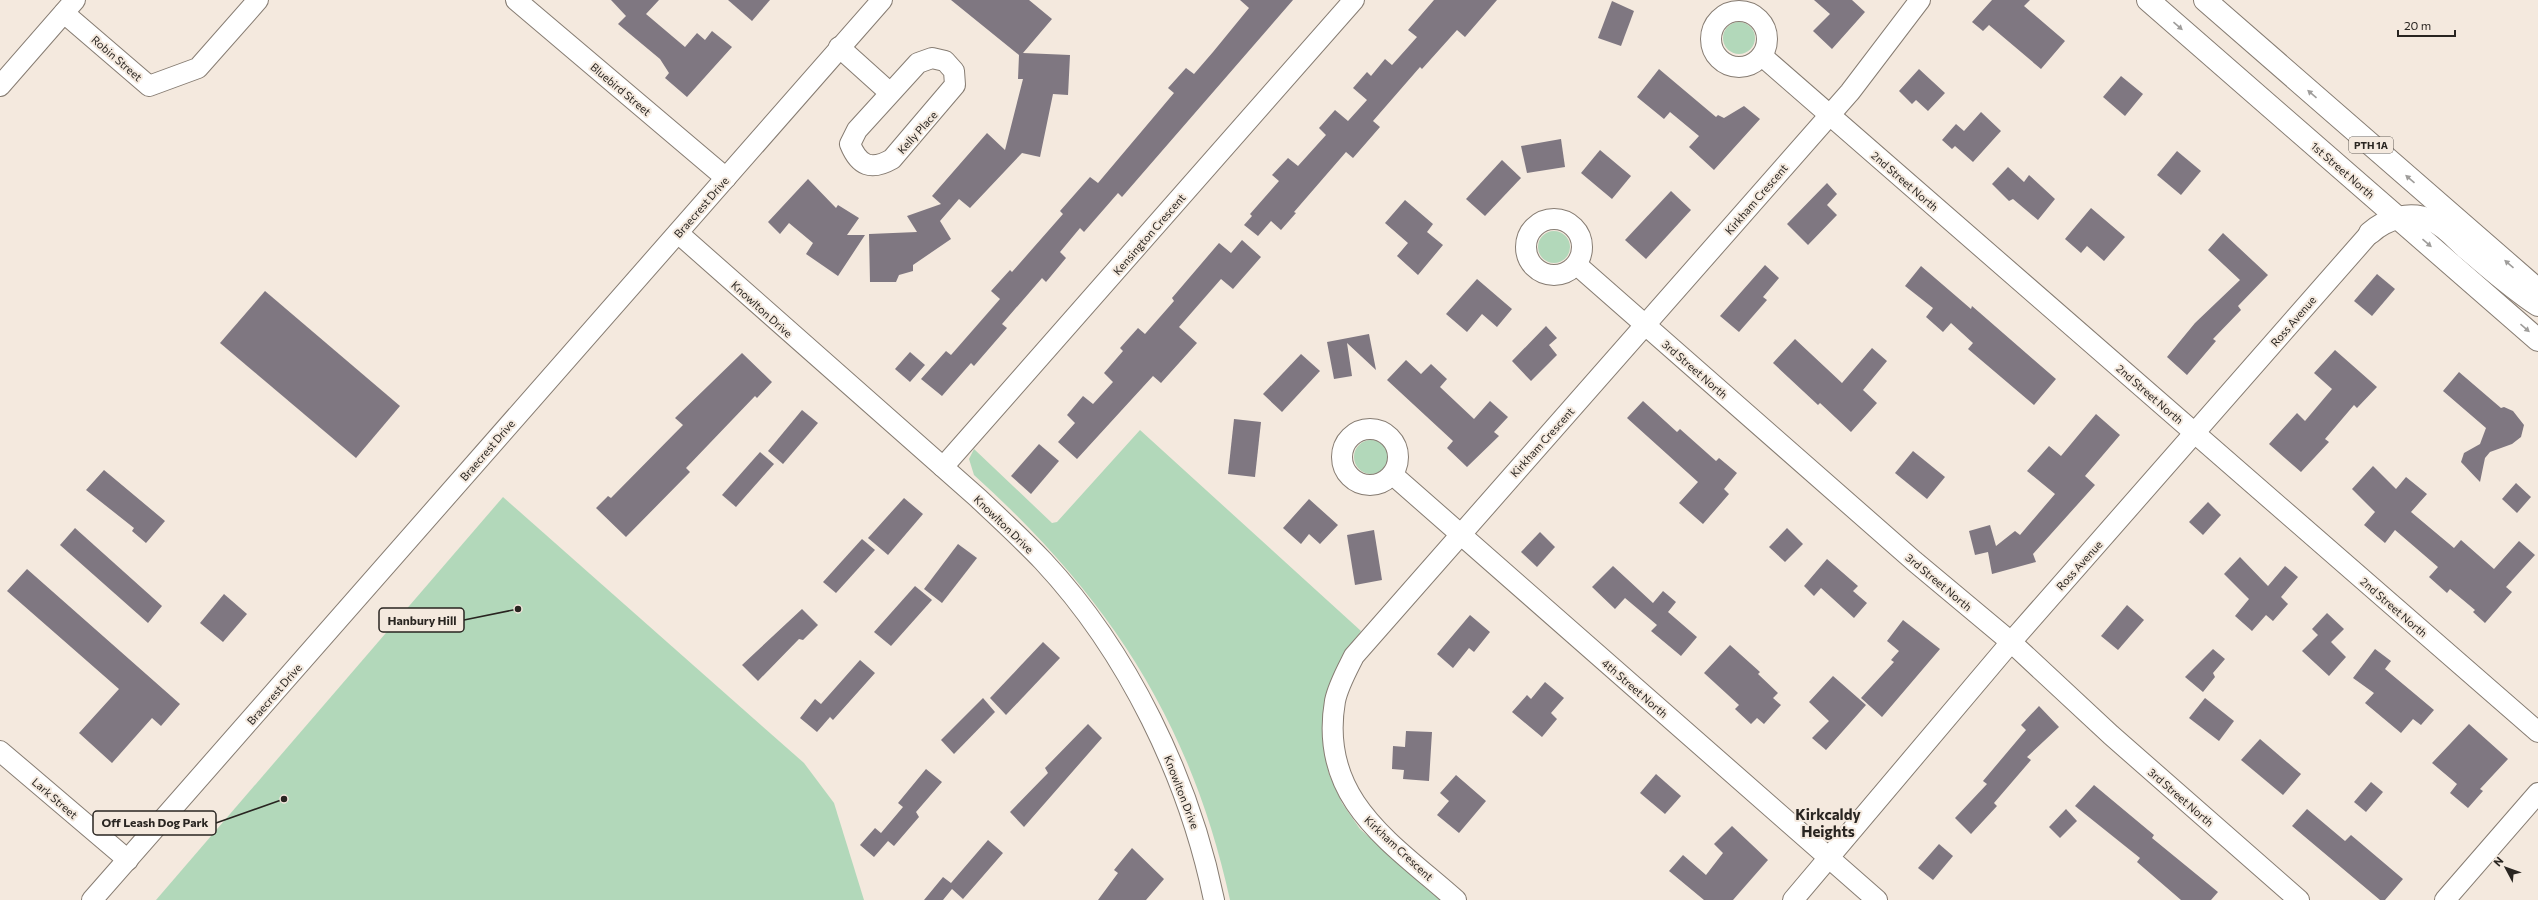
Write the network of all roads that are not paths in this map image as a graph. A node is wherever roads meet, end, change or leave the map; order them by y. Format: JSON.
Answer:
{"nodes":[{"id":1,"x":258,"y":0,"type":"edge"},
{"id":2,"x":516,"y":0,"type":"edge"},
{"id":3,"x":882,"y":0,"type":"edge"},
{"id":4,"x":1354,"y":0,"type":"edge"},
{"id":5,"x":1920,"y":0,"type":"edge"},
{"id":6,"x":2148,"y":0,"type":"edge"},
{"id":7,"x":2198,"y":0,"type":"edge"},
{"id":8,"x":69,"y":6,"type":"edge"},
{"id":9,"x":2211,"y":6,"type":"edge"},
{"id":10,"x":839,"y":47,"type":"junction"},
{"id":11,"x":1762,"y":56,"type":"dead end"},
{"id":12,"x":0,"y":86,"type":"edge"},
{"id":13,"x":890,"y":92,"type":"junction"},
{"id":14,"x":1829,"y":115,"type":"junction"},
{"id":15,"x":726,"y":178,"type":"junction"},
{"id":16,"x":2357,"y":182,"type":"junction"},
{"id":17,"x":2397,"y":218,"type":"junction"},
{"id":18,"x":678,"y":233,"type":"junction"},
{"id":19,"x":2370,"y":233,"type":"junction"},
{"id":20,"x":1577,"y":265,"type":"dead end"},
{"id":21,"x":2538,"y":290,"type":"edge"},
{"id":22,"x":2538,"y":305,"type":"edge"},
{"id":23,"x":1645,"y":325,"type":"junction"},
{"id":24,"x":2538,"y":340,"type":"edge"},
{"id":25,"x":2196,"y":433,"type":"junction"},
{"id":26,"x":943,"y":467,"type":"junction"},
{"id":27,"x":1393,"y":475,"type":"dead end"},
{"id":28,"x":1460,"y":534,"type":"junction"},
{"id":29,"x":2011,"y":642,"type":"junction"},
{"id":30,"x":2538,"y":732,"type":"edge"},
{"id":31,"x":0,"y":751,"type":"edge"},
{"id":32,"x":2538,"y":793,"type":"edge"},
{"id":33,"x":1830,"y":858,"type":"junction"},
{"id":34,"x":128,"y":860,"type":"junction"},
{"id":35,"x":92,"y":900,"type":"edge"},
{"id":36,"x":1214,"y":900,"type":"edge"},
{"id":37,"x":1456,"y":900,"type":"edge"},
{"id":38,"x":1793,"y":900,"type":"edge"},
{"id":39,"x":1877,"y":900,"type":"edge"},
{"id":40,"x":2299,"y":900,"type":"edge"},
{"id":41,"x":2445,"y":900,"type":"edge"}],
"edges":[{"from":1,"to":8,"type":"street","name":"Robin Street"},
{"from":2,"to":15,"type":"street","name":"Bluebird Street"},
{"from":3,"to":10,"type":"street","name":"Braecrest Drive"},
{"from":4,"to":26,"type":"street","name":"Kensington Crescent"},
{"from":5,"to":14,"type":"street","name":"Kirkham Crescent"},
{"from":6,"to":16,"type":"main road","name":"1st Street North","one_way":true},
{"from":7,"to":9,"type":"main road"},
{"from":8,"to":12,"type":"street"},
{"from":21,"to":9,"type":"main road","number":"PTH 1A","one_way":true},
{"from":10,"to":13,"type":"street"},
{"from":10,"to":15,"type":"street","name":"Braecrest Drive"},
{"from":11,"to":14,"type":"street","name":"2nd Street North"},
{"from":13,"to":13,"type":"street","name":"Kelly Place"},
{"from":14,"to":23,"type":"street","name":"Kirkham Crescent"},
{"from":14,"to":25,"type":"street","name":"2nd Street North"},
{"from":15,"to":18,"type":"street","name":"Braecrest Drive"},
{"from":16,"to":17,"type":"main road","name":"1st Street North"},
{"from":16,"to":19,"type":"main road"},
{"from":17,"to":19,"type":"main road"},
{"from":17,"to":22,"type":"main road"},
{"from":17,"to":24,"type":"main road","name":"1st Street North","one_way":true},
{"from":18,"to":26,"type":"street","name":"Knowlton Drive"},
{"from":18,"to":34,"type":"street","name":"Braecrest Drive"},
{"from":19,"to":25,"type":"street","name":"Ross Avenue"},
{"from":20,"to":23,"type":"street","name":"3rd Street North"},
{"from":23,"to":28,"type":"street","name":"Kirkham Crescent"},
{"from":23,"to":29,"type":"street","name":"3rd Street North"},
{"from":25,"to":29,"type":"street","name":"Ross Avenue"},
{"from":25,"to":30,"type":"street","name":"2nd Street North"},
{"from":26,"to":36,"type":"street","name":"Knowlton Drive"},
{"from":27,"to":28,"type":"street","name":"4th Street North"},
{"from":28,"to":33,"type":"street","name":"4th Street North"},
{"from":28,"to":37,"type":"street","name":"Kirkham Crescent"},
{"from":29,"to":33,"type":"street","name":"Ross Avenue"},
{"from":29,"to":40,"type":"street","name":"3rd Street North"},
{"from":31,"to":34,"type":"street","name":"Lark Street"},
{"from":32,"to":41,"type":"street"},
{"from":33,"to":38,"type":"street","name":"Ross Avenue"},
{"from":33,"to":39,"type":"street","name":"4th Street North"},
{"from":34,"to":35,"type":"street","name":"Braecrest Drive"}]}
